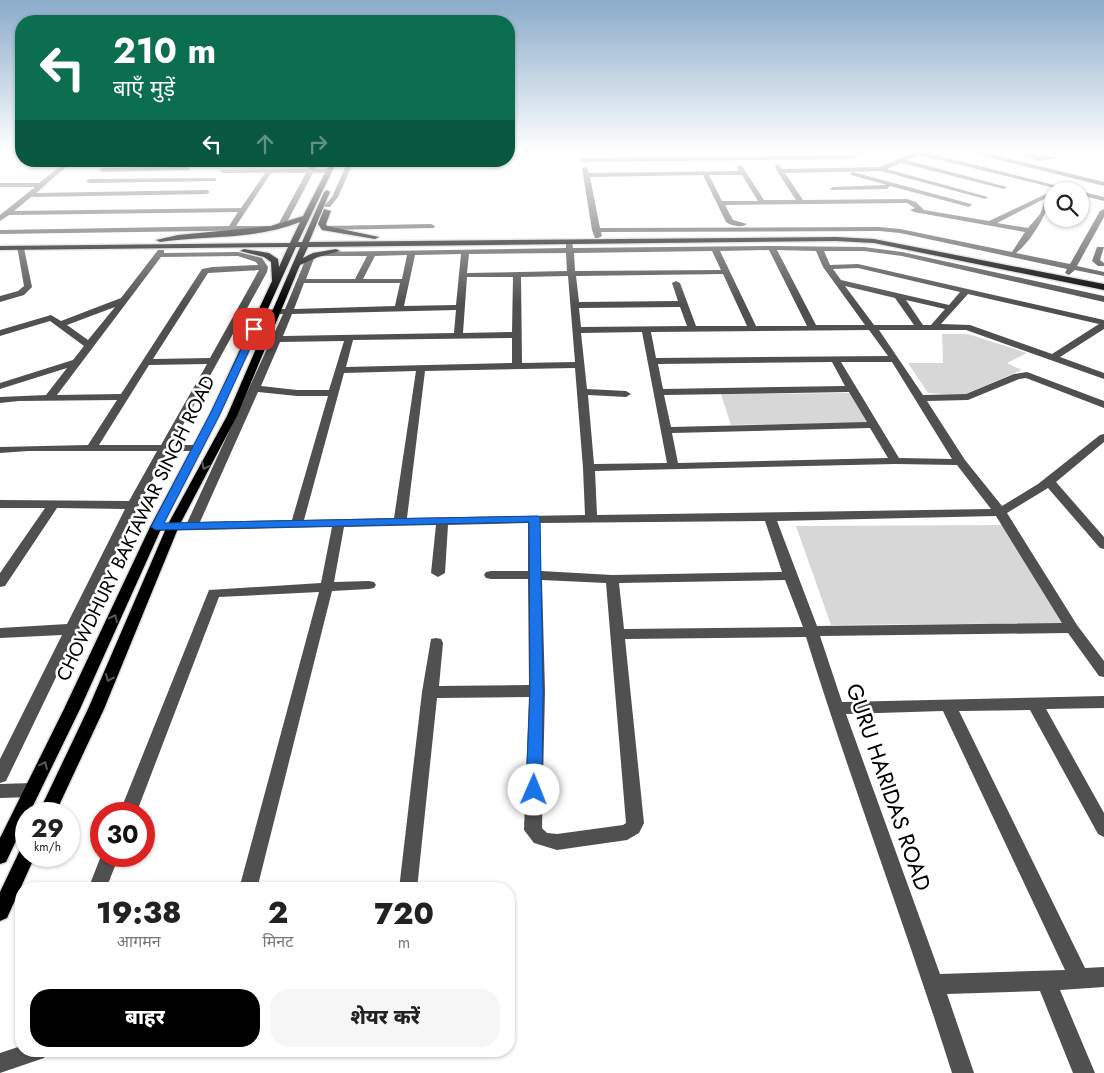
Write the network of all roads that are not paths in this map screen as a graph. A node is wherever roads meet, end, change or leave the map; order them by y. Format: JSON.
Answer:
{"nodes":[{"id":1,"x":19,"y":203,"type":"edge"},
{"id":2,"x":199,"y":203,"type":"edge"},
{"id":3,"x":248,"y":203,"type":"edge"},
{"id":4,"x":294,"y":203,"type":"edge"},
{"id":5,"x":313,"y":203,"type":"edge"},
{"id":6,"x":326,"y":203,"type":"joint"},
{"id":7,"x":591,"y":203,"type":"edge"},
{"id":8,"x":721,"y":203,"type":"edge"},
{"id":9,"x":869,"y":203,"type":"edge"},
{"id":10,"x":962,"y":203,"type":"edge"},
{"id":11,"x":973,"y":203,"type":"edge"},
{"id":12,"x":1032,"y":203,"type":"edge"},
{"id":13,"x":969,"y":205,"type":"junction"},
{"id":14,"x":194,"y":210,"type":"junction"},
{"id":15,"x":243,"y":210,"type":"junction"},
{"id":16,"x":1104,"y":211,"type":"edge"},
{"id":17,"x":1044,"y":212,"type":"edge"},
{"id":18,"x":8,"y":213,"type":"junction"},
{"id":19,"x":948,"y":216,"type":"junction"},
{"id":20,"x":306,"y":217,"type":"junction"},
{"id":21,"x":0,"y":219,"type":"edge"},
{"id":22,"x":991,"y":224,"type":"junction"},
{"id":23,"x":1100,"y":225,"type":"edge"},
{"id":24,"x":431,"y":226,"type":"dead end"},
{"id":25,"x":325,"y":228,"type":"junction"},
{"id":26,"x":231,"y":229,"type":"junction"},
{"id":27,"x":1030,"y":231,"type":"junction"},
{"id":28,"x":0,"y":232,"type":"edge"},
{"id":29,"x":597,"y":233,"type":"junction"},
{"id":30,"x":374,"y":237,"type":"junction"},
{"id":31,"x":717,"y":237,"type":"junction"},
{"id":32,"x":160,"y":240,"type":"junction"},
{"id":33,"x":505,"y":240,"type":"junction"},
{"id":34,"x":523,"y":240,"type":"junction"},
{"id":35,"x":0,"y":241,"type":"edge"},
{"id":36,"x":1087,"y":241,"type":"junction"},
{"id":37,"x":301,"y":242,"type":"junction"},
{"id":38,"x":366,"y":244,"type":"junction"},
{"id":39,"x":1104,"y":244,"type":"edge"},
{"id":40,"x":214,"y":246,"type":"junction"},
{"id":41,"x":569,"y":247,"type":"junction"},
{"id":42,"x":0,"y":248,"type":"edge"},
{"id":43,"x":20,"y":248,"type":"junction"},
{"id":44,"x":772,"y":248,"type":"junction"},
{"id":45,"x":715,"y":249,"type":"junction"},
{"id":46,"x":819,"y":249,"type":"junction"},
{"id":47,"x":1104,"y":249,"type":"edge"},
{"id":48,"x":1015,"y":251,"type":"junction"},
{"id":49,"x":225,"y":252,"type":"junction"},
{"id":50,"x":465,"y":252,"type":"junction"},
{"id":51,"x":321,"y":254,"type":"junction"},
{"id":52,"x":372,"y":254,"type":"junction"},
{"id":53,"x":411,"y":254,"type":"junction"},
{"id":54,"x":311,"y":256,"type":"junction"},
{"id":55,"x":298,"y":263,"type":"junction"},
{"id":56,"x":264,"y":267,"type":"junction"},
{"id":57,"x":827,"y":267,"type":"junction"},
{"id":58,"x":1072,"y":268,"type":"junction"},
{"id":59,"x":1102,"y":268,"type":"edge"},
{"id":60,"x":571,"y":272,"type":"junction"},
{"id":61,"x":725,"y":272,"type":"junction"},
{"id":62,"x":517,"y":274,"type":"junction"},
{"id":63,"x":464,"y":275,"type":"junction"},
{"id":64,"x":1104,"y":280,"type":"edge"},
{"id":65,"x":276,"y":281,"type":"junction"},
{"id":66,"x":358,"y":281,"type":"junction"},
{"id":67,"x":406,"y":281,"type":"junction"},
{"id":68,"x":301,"y":282,"type":"junction"},
{"id":69,"x":840,"y":282,"type":"junction"},
{"id":70,"x":676,"y":283,"type":"dead end"},
{"id":71,"x":1104,"y":287,"type":"edge"},
{"id":72,"x":966,"y":291,"type":"junction"},
{"id":73,"x":898,"y":295,"type":"junction"},
{"id":74,"x":0,"y":299,"type":"edge"},
{"id":75,"x":1104,"y":299,"type":"edge"},
{"id":76,"x":124,"y":300,"type":"junction"},
{"id":77,"x":682,"y":304,"type":"junction"},
{"id":78,"x":574,"y":305,"type":"junction"},
{"id":79,"x":461,"y":307,"type":"junction"},
{"id":80,"x":950,"y":308,"type":"junction"},
{"id":81,"x":399,"y":309,"type":"junction"},
{"id":82,"x":283,"y":311,"type":"junction"},
{"id":83,"x":262,"y":312,"type":"junction"},
{"id":84,"x":62,"y":324,"type":"junction"},
{"id":85,"x":1104,"y":324,"type":"edge"},
{"id":86,"x":872,"y":327,"type":"junction"},
{"id":87,"x":920,"y":327,"type":"junction"},
{"id":88,"x":934,"y":327,"type":"junction"},
{"id":89,"x":813,"y":328,"type":"junction"},
{"id":90,"x":692,"y":329,"type":"junction"},
{"id":91,"x":753,"y":329,"type":"junction"},
{"id":92,"x":577,"y":330,"type":"junction"},
{"id":93,"x":646,"y":330,"type":"junction"},
{"id":94,"x":0,"y":333,"type":"edge"},
{"id":95,"x":518,"y":335,"type":"junction"},
{"id":96,"x":458,"y":336,"type":"junction"},
{"id":97,"x":350,"y":338,"type":"junction"},
{"id":98,"x":277,"y":339,"type":"junction"},
{"id":99,"x":90,"y":346,"type":"junction"},
{"id":100,"x":1054,"y":357,"type":"junction"},
{"id":101,"x":895,"y":359,"type":"junction"},
{"id":102,"x":835,"y":360,"type":"junction"},
{"id":103,"x":214,"y":361,"type":"junction"},
{"id":104,"x":652,"y":361,"type":"junction"},
{"id":105,"x":77,"y":362,"type":"junction"},
{"id":106,"x":147,"y":362,"type":"junction"},
{"id":107,"x":517,"y":366,"type":"junction"},
{"id":108,"x":579,"y":366,"type":"junction"},
{"id":109,"x":421,"y":367,"type":"junction"},
{"id":110,"x":340,"y":370,"type":"junction"},
{"id":111,"x":1104,"y":376,"type":"edge"},
{"id":112,"x":3,"y":385,"type":"edge"},
{"id":113,"x":253,"y":388,"type":"junction"},
{"id":114,"x":852,"y":389,"type":"junction"},
{"id":115,"x":334,"y":392,"type":"junction"},
{"id":116,"x":582,"y":392,"type":"junction"},
{"id":117,"x":660,"y":392,"type":"junction"},
{"id":118,"x":626,"y":394,"type":"dead end"},
{"id":119,"x":125,"y":397,"type":"junction"},
{"id":120,"x":49,"y":398,"type":"junction"},
{"id":121,"x":920,"y":398,"type":"junction"},
{"id":122,"x":12,"y":399,"type":"junction"},
{"id":123,"x":0,"y":400,"type":"edge"},
{"id":124,"x":1104,"y":405,"type":"edge"},
{"id":125,"x":873,"y":425,"type":"junction"},
{"id":126,"x":666,"y":430,"type":"junction"},
{"id":127,"x":1103,"y":438,"type":"edge"},
{"id":128,"x":166,"y":447,"type":"junction"},
{"id":129,"x":91,"y":448,"type":"junction"},
{"id":130,"x":197,"y":448,"type":"junction"},
{"id":131,"x":0,"y":450,"type":"edge"},
{"id":132,"x":895,"y":461,"type":"junction"},
{"id":133,"x":960,"y":462,"type":"junction"},
{"id":134,"x":673,"y":465,"type":"junction"},
{"id":135,"x":589,"y":468,"type":"junction"},
{"id":136,"x":1050,"y":483,"type":"junction"},
{"id":137,"x":0,"y":504,"type":"edge"},
{"id":138,"x":54,"y":504,"type":"junction"},
{"id":139,"x":133,"y":505,"type":"junction"},
{"id":140,"x":1000,"y":512,"type":"junction"},
{"id":141,"x":770,"y":517,"type":"junction"},
{"id":142,"x":534,"y":518,"type":"junction"},
{"id":143,"x":591,"y":518,"type":"junction"},
{"id":144,"x":400,"y":522,"type":"junction"},
{"id":145,"x":442,"y":522,"type":"junction"},
{"id":146,"x":339,"y":523,"type":"junction"},
{"id":147,"x":297,"y":524,"type":"junction"},
{"id":148,"x":174,"y":526,"type":"junction"},
{"id":149,"x":192,"y":526,"type":"junction"},
{"id":150,"x":156,"y":527,"type":"junction"},
{"id":151,"x":1100,"y":534,"type":"edge"},
{"id":152,"x":1104,"y":545,"type":"edge"},
{"id":153,"x":438,"y":573,"type":"dead end"},
{"id":154,"x":534,"y":575,"type":"junction"},
{"id":155,"x":492,"y":576,"type":"dead end"},
{"id":156,"x":790,"y":576,"type":"junction"},
{"id":157,"x":612,"y":579,"type":"junction"},
{"id":158,"x":0,"y":583,"type":"edge"},
{"id":159,"x":369,"y":585,"type":"dead end"},
{"id":160,"x":328,"y":586,"type":"junction"},
{"id":161,"x":1072,"y":628,"type":"junction"},
{"id":162,"x":73,"y":629,"type":"junction"},
{"id":163,"x":812,"y":632,"type":"junction"},
{"id":164,"x":0,"y":633,"type":"edge"},
{"id":165,"x":619,"y":634,"type":"junction"},
{"id":166,"x":436,"y":643,"type":"dead end"},
{"id":167,"x":1104,"y":672,"type":"edge"},
{"id":168,"x":536,"y":691,"type":"junction"},
{"id":169,"x":430,"y":692,"type":"junction"},
{"id":170,"x":1104,"y":702,"type":"edge"},
{"id":171,"x":1035,"y":704,"type":"junction"},
{"id":172,"x":948,"y":705,"type":"junction"},
{"id":173,"x":836,"y":708,"type":"junction"},
{"id":174,"x":0,"y":776,"type":"edge"},
{"id":175,"x":0,"y":790,"type":"edge"},
{"id":176,"x":32,"y":790,"type":"junction"},
{"id":177,"x":52,"y":802,"type":"edge"},
{"id":178,"x":132,"y":802,"type":"edge"},
{"id":179,"x":1104,"y":829,"type":"edge"},
{"id":180,"x":0,"y":856,"type":"edge"},
{"id":181,"x":21,"y":867,"type":"edge"},
{"id":182,"x":106,"y":867,"type":"edge"},
{"id":183,"x":100,"y":882,"type":"edge"},
{"id":184,"x":250,"y":882,"type":"edge"},
{"id":185,"x":409,"y":882,"type":"edge"},
{"id":186,"x":0,"y":912,"type":"edge"},
{"id":187,"x":1104,"y":977,"type":"edge"},
{"id":188,"x":1079,"y":978,"type":"junction"},
{"id":189,"x":1046,"y":982,"type":"junction"},
{"id":190,"x":934,"y":984,"type":"junction"},
{"id":191,"x":20,"y":1057,"type":"edge"},
{"id":192,"x":0,"y":1064,"type":"edge"},
{"id":193,"x":962,"y":1073,"type":"edge"},
{"id":194,"x":1084,"y":1073,"type":"edge"}],
"edges":[{"from":1,"to":18,"type":"street"},
{"from":2,"to":14,"type":"street"},
{"from":3,"to":15,"type":"street"},
{"from":4,"to":26,"type":"street"},
{"from":5,"to":20,"type":"main road"},
{"from":6,"to":25,"type":"main road"},
{"from":6,"to":37,"type":"main road"},
{"from":7,"to":29,"type":"street"},
{"from":8,"to":48,"type":"street"},
{"from":9,"to":19,"type":"street"},
{"from":10,"to":13,"type":"street"},
{"from":11,"to":13,"type":"street"},
{"from":12,"to":22,"type":"street"},
{"from":13,"to":19,"type":"street"},
{"from":14,"to":15,"type":"street"},
{"from":14,"to":18,"type":"street"},
{"from":15,"to":26,"type":"street"},
{"from":16,"to":23,"type":"street"},
{"from":17,"to":27,"type":"street"},
{"from":18,"to":21,"type":"street"},
{"from":19,"to":22,"type":"street"},
{"from":20,"to":32,"type":"main road"},
{"from":20,"to":37,"type":"main road"},
{"from":22,"to":27,"type":"street"},
{"from":23,"to":36,"type":"street"},
{"from":24,"to":25,"type":"street"},
{"from":25,"to":30,"type":"main road"},
{"from":26,"to":28,"type":"street"},
{"from":27,"to":48,"type":"street"},
{"from":29,"to":31,"type":"main road"},
{"from":29,"to":34,"type":"main road"},
{"from":29,"to":58,"type":"street"},
{"from":30,"to":33,"type":"main road"},
{"from":30,"to":37,"type":"main road"},
{"from":31,"to":41,"type":"main road"},
{"from":31,"to":58,"type":"main road"},
{"from":31,"to":71,"type":"main road"},
{"from":32,"to":35,"type":"main road"},
{"from":32,"to":37,"type":"main road"},
{"from":33,"to":34,"type":"main road"},
{"from":33,"to":38,"type":"main road"},
{"from":34,"to":41,"type":"main road"},
{"from":36,"to":39,"type":"street"},
{"from":36,"to":58,"type":"street"},
{"from":37,"to":38,"type":"main road"},
{"from":37,"to":40,"type":"main road"},
{"from":37,"to":55,"type":"main road","name":"CHOWDHURY BAKTAWAR SINGH ROAD"},
{"from":37,"to":65,"type":"main road","name":"CHOWDHURY BAKTAWAR SINGH ROAD"},
{"from":38,"to":51,"type":"main road"},
{"from":40,"to":43,"type":"main road"},
{"from":40,"to":49,"type":"main road"},
{"from":41,"to":45,"type":"street"},
{"from":41,"to":50,"type":"street"},
{"from":41,"to":60,"type":"street"},
{"from":42,"to":43,"type":"main road"},
{"from":43,"to":74,"type":"street"},
{"from":44,"to":45,"type":"street"},
{"from":44,"to":46,"type":"street"},
{"from":44,"to":89,"type":"street"},
{"from":45,"to":61,"type":"street"},
{"from":46,"to":57,"type":"street"},
{"from":46,"to":75,"type":"street"},
{"from":47,"to":59,"type":"street"},
{"from":48,"to":58,"type":"street"},
{"from":49,"to":56,"type":"street"},
{"from":49,"to":65,"type":"main road"},
{"from":49,"to":76,"type":"street"},
{"from":50,"to":53,"type":"street"},
{"from":50,"to":63,"type":"street"},
{"from":51,"to":52,"type":"street"},
{"from":51,"to":54,"type":"main road"},
{"from":52,"to":53,"type":"street"},
{"from":52,"to":66,"type":"street"},
{"from":53,"to":67,"type":"street"},
{"from":54,"to":55,"type":"main road"},
{"from":54,"to":68,"type":"street"},
{"from":55,"to":82,"type":"main road","name":"CHOWDHURY BAKTAWAR SINGH ROAD"},
{"from":56,"to":103,"type":"street"},
{"from":56,"to":106,"type":"street"},
{"from":57,"to":69,"type":"street"},
{"from":57,"to":72,"type":"street"},
{"from":58,"to":59,"type":"street"},
{"from":58,"to":64,"type":"main road"},
{"from":60,"to":61,"type":"street"},
{"from":60,"to":62,"type":"street"},
{"from":60,"to":78,"type":"street"},
{"from":61,"to":91,"type":"street"},
{"from":62,"to":63,"type":"street"},
{"from":62,"to":95,"type":"street"},
{"from":63,"to":79,"type":"street"},
{"from":65,"to":83,"type":"main road","name":"CHOWDHURY BAKTAWAR SINGH ROAD"},
{"from":66,"to":67,"type":"street"},
{"from":66,"to":68,"type":"street"},
{"from":67,"to":81,"type":"street"},
{"from":68,"to":82,"type":"street"},
{"from":69,"to":73,"type":"street"},
{"from":69,"to":86,"type":"street"},
{"from":70,"to":77,"type":"street"},
{"from":72,"to":80,"type":"street"},
{"from":72,"to":85,"type":"street"},
{"from":73,"to":80,"type":"street"},
{"from":73,"to":87,"type":"street"},
{"from":76,"to":84,"type":"street"},
{"from":76,"to":99,"type":"street"},
{"from":77,"to":78,"type":"street"},
{"from":77,"to":90,"type":"street"},
{"from":78,"to":92,"type":"street"},
{"from":79,"to":81,"type":"street"},
{"from":79,"to":96,"type":"street"},
{"from":80,"to":88,"type":"street"},
{"from":81,"to":82,"type":"street"},
{"from":82,"to":83,"type":"street"},
{"from":82,"to":98,"type":"street"},
{"from":82,"to":148,"type":"main road","name":"CHOWDHURY BAKTAWAR SINGH ROAD","one_way":true},
{"from":83,"to":130,"type":"main road","name":"CHOWDHURY BAKTAWAR SINGH ROAD"},
{"from":84,"to":94,"type":"street"},
{"from":84,"to":99,"type":"street"},
{"from":85,"to":100,"type":"street"},
{"from":86,"to":87,"type":"street"},
{"from":86,"to":89,"type":"street"},
{"from":86,"to":101,"type":"street"},
{"from":87,"to":88,"type":"street"},
{"from":88,"to":100,"type":"street"},
{"from":89,"to":91,"type":"street"},
{"from":90,"to":91,"type":"street"},
{"from":90,"to":93,"type":"street"},
{"from":92,"to":93,"type":"street"},
{"from":92,"to":108,"type":"street"},
{"from":93,"to":104,"type":"street"},
{"from":95,"to":96,"type":"street"},
{"from":95,"to":107,"type":"street"},
{"from":96,"to":97,"type":"street"},
{"from":97,"to":98,"type":"street"},
{"from":97,"to":110,"type":"street"},
{"from":98,"to":113,"type":"street"},
{"from":99,"to":105,"type":"street"},
{"from":100,"to":111,"type":"street"},
{"from":101,"to":102,"type":"street"},
{"from":101,"to":121,"type":"street"},
{"from":102,"to":104,"type":"street"},
{"from":102,"to":114,"type":"street"},
{"from":103,"to":106,"type":"street"},
{"from":103,"to":128,"type":"street"},
{"from":104,"to":117,"type":"street"},
{"from":105,"to":112,"type":"street"},
{"from":105,"to":120,"type":"street"},
{"from":106,"to":119,"type":"street"},
{"from":107,"to":108,"type":"street"},
{"from":107,"to":109,"type":"street"},
{"from":108,"to":116,"type":"street"},
{"from":109,"to":110,"type":"street"},
{"from":109,"to":144,"type":"street"},
{"from":110,"to":115,"type":"street"},
{"from":112,"to":122,"type":"street"},
{"from":113,"to":115,"type":"street"},
{"from":113,"to":149,"type":"street"},
{"from":114,"to":117,"type":"street"},
{"from":114,"to":125,"type":"street"},
{"from":115,"to":147,"type":"street"},
{"from":116,"to":118,"type":"street"},
{"from":116,"to":135,"type":"street"},
{"from":117,"to":126,"type":"street"},
{"from":119,"to":120,"type":"street"},
{"from":119,"to":129,"type":"street"},
{"from":120,"to":122,"type":"street"},
{"from":121,"to":124,"type":"street"},
{"from":121,"to":133,"type":"street"},
{"from":122,"to":123,"type":"street"},
{"from":125,"to":126,"type":"street"},
{"from":125,"to":132,"type":"street"},
{"from":126,"to":134,"type":"street"},
{"from":127,"to":136,"type":"street"},
{"from":128,"to":129,"type":"street"},
{"from":128,"to":130,"type":"street"},
{"from":128,"to":139,"type":"street"},
{"from":129,"to":131,"type":"street"},
{"from":130,"to":150,"type":"main road","name":"CHOWDHURY BAKTAWAR SINGH ROAD"},
{"from":132,"to":133,"type":"street"},
{"from":132,"to":134,"type":"street"},
{"from":133,"to":140,"type":"street"},
{"from":134,"to":135,"type":"street"},
{"from":135,"to":143,"type":"street"},
{"from":136,"to":140,"type":"street"},
{"from":136,"to":151,"type":"street"},
{"from":137,"to":138,"type":"street"},
{"from":138,"to":139,"type":"street"},
{"from":138,"to":158,"type":"street"},
{"from":139,"to":162,"type":"street"},
{"from":140,"to":141,"type":"street"},
{"from":140,"to":161,"type":"street"},
{"from":141,"to":143,"type":"street"},
{"from":141,"to":156,"type":"street","name":"GURU HARIDAS ROAD"},
{"from":142,"to":143,"type":"street"},
{"from":142,"to":145,"type":"street"},
{"from":142,"to":154,"type":"street"},
{"from":144,"to":145,"type":"street"},
{"from":144,"to":146,"type":"street"},
{"from":145,"to":153,"type":"street"},
{"from":146,"to":147,"type":"street"},
{"from":146,"to":160,"type":"street"},
{"from":147,"to":149,"type":"street"},
{"from":148,"to":149,"type":"street"},
{"from":148,"to":150,"type":"street"},
{"from":148,"to":177,"type":"main road","name":"CHOWDHURY BAKTAWAR SINGH ROAD","one_way":true},
{"from":176,"to":150,"type":"main road","name":"CHOWDHURY BAKTAWAR SINGH ROAD","one_way":true},
{"from":151,"to":152,"type":"street"},
{"from":154,"to":155,"type":"street"},
{"from":154,"to":157,"type":"street"},
{"from":154,"to":168,"type":"street"},
{"from":156,"to":157,"type":"street"},
{"from":156,"to":163,"type":"street","name":"GURU HARIDAS ROAD"},
{"from":157,"to":165,"type":"street"},
{"from":159,"to":160,"type":"street"},
{"from":160,"to":178,"type":"street"},
{"from":160,"to":184,"type":"street"},
{"from":161,"to":163,"type":"street"},
{"from":161,"to":167,"type":"street"},
{"from":162,"to":164,"type":"street"},
{"from":162,"to":174,"type":"street"},
{"from":163,"to":165,"type":"street"},
{"from":163,"to":173,"type":"street","name":"GURU HARIDAS ROAD"},
{"from":165,"to":168,"type":"street"},
{"from":166,"to":169,"type":"street"},
{"from":168,"to":169,"type":"street"},
{"from":169,"to":185,"type":"street"},
{"from":170,"to":171,"type":"street"},
{"from":171,"to":172,"type":"street"},
{"from":171,"to":179,"type":"street"},
{"from":172,"to":173,"type":"street"},
{"from":172,"to":188,"type":"street"},
{"from":173,"to":190,"type":"street","name":"GURU HARIDAS ROAD"},
{"from":175,"to":176,"type":"street"},
{"from":176,"to":180,"type":"main road","name":"CHOWDHURY BAKTAWAR SINGH ROAD"},
{"from":181,"to":186,"type":"main road"},
{"from":182,"to":183,"type":"street"},
{"from":187,"to":188,"type":"street"},
{"from":188,"to":189,"type":"street"},
{"from":189,"to":190,"type":"street"},
{"from":189,"to":194,"type":"street"},
{"from":190,"to":193,"type":"street","name":"GURU HARIDAS ROAD"},
{"from":191,"to":192,"type":"street"}]}
